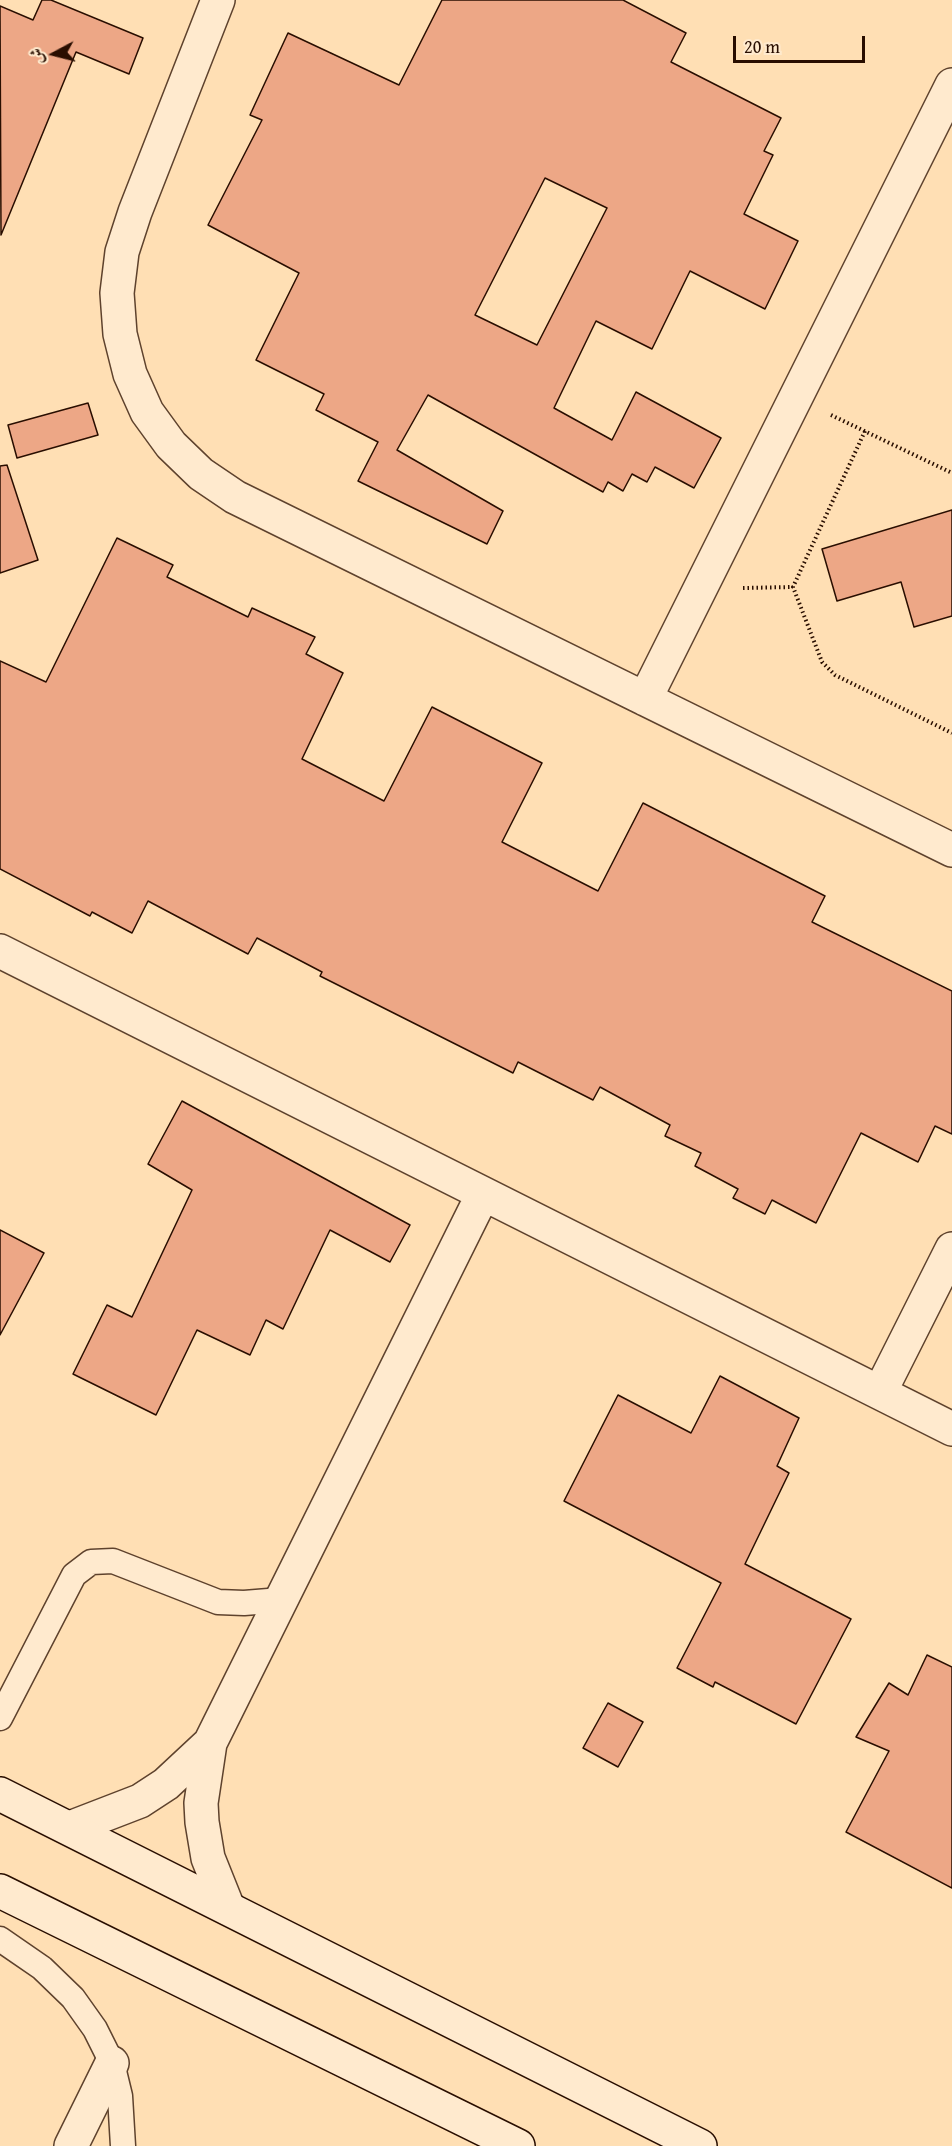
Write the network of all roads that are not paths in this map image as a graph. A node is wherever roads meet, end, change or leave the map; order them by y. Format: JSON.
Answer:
{"nodes":[{"id":1,"x":218,"y":0,"type":"edge"},
{"id":2,"x":952,"y":85,"type":"edge"},
{"id":3,"x":645,"y":699,"type":"junction"},
{"id":4,"x":952,"y":850,"type":"edge"},
{"id":5,"x":0,"y":951,"type":"edge"},
{"id":6,"x":483,"y":1194,"type":"junction"},
{"id":7,"x":952,"y":1249,"type":"edge"},
{"id":8,"x":880,"y":1392,"type":"junction"},
{"id":9,"x":952,"y":1429,"type":"edge"},
{"id":10,"x":281,"y":1600,"type":"junction"},
{"id":11,"x":0,"y":1718,"type":"edge"},
{"id":12,"x":210,"y":1743,"type":"junction"},
{"id":13,"x":0,"y":1794,"type":"edge"},
{"id":14,"x":70,"y":1828,"type":"junction"},
{"id":15,"x":0,"y":1891,"type":"edge"},
{"id":16,"x":228,"y":1908,"type":"junction"},
{"id":17,"x":0,"y":1939,"type":"edge"},
{"id":18,"x":112,"y":2063,"type":"junction"},
{"id":19,"x":71,"y":2146,"type":"edge"},
{"id":20,"x":123,"y":2146,"type":"edge"},
{"id":21,"x":518,"y":2146,"type":"edge"},
{"id":22,"x":700,"y":2146,"type":"edge"}],
"edges":[{"from":1,"to":3,"type":"street"},
{"from":2,"to":3,"type":"street"},
{"from":3,"to":4,"type":"street"},
{"from":5,"to":6,"type":"street"},
{"from":6,"to":8,"type":"street"},
{"from":6,"to":10,"type":"street"},
{"from":7,"to":8,"type":"street"},
{"from":8,"to":9,"type":"street"},
{"from":10,"to":11,"type":"lane"},
{"from":10,"to":12,"type":"street"},
{"from":12,"to":14,"type":"street"},
{"from":12,"to":16,"type":"street"},
{"from":13,"to":14,"type":"street"},
{"from":14,"to":16,"type":"street"},
{"from":15,"to":21,"type":"street"},
{"from":16,"to":22,"type":"street"},
{"from":17,"to":18,"type":"lane"},
{"from":18,"to":19,"type":"street"},
{"from":18,"to":20,"type":"lane"}]}
